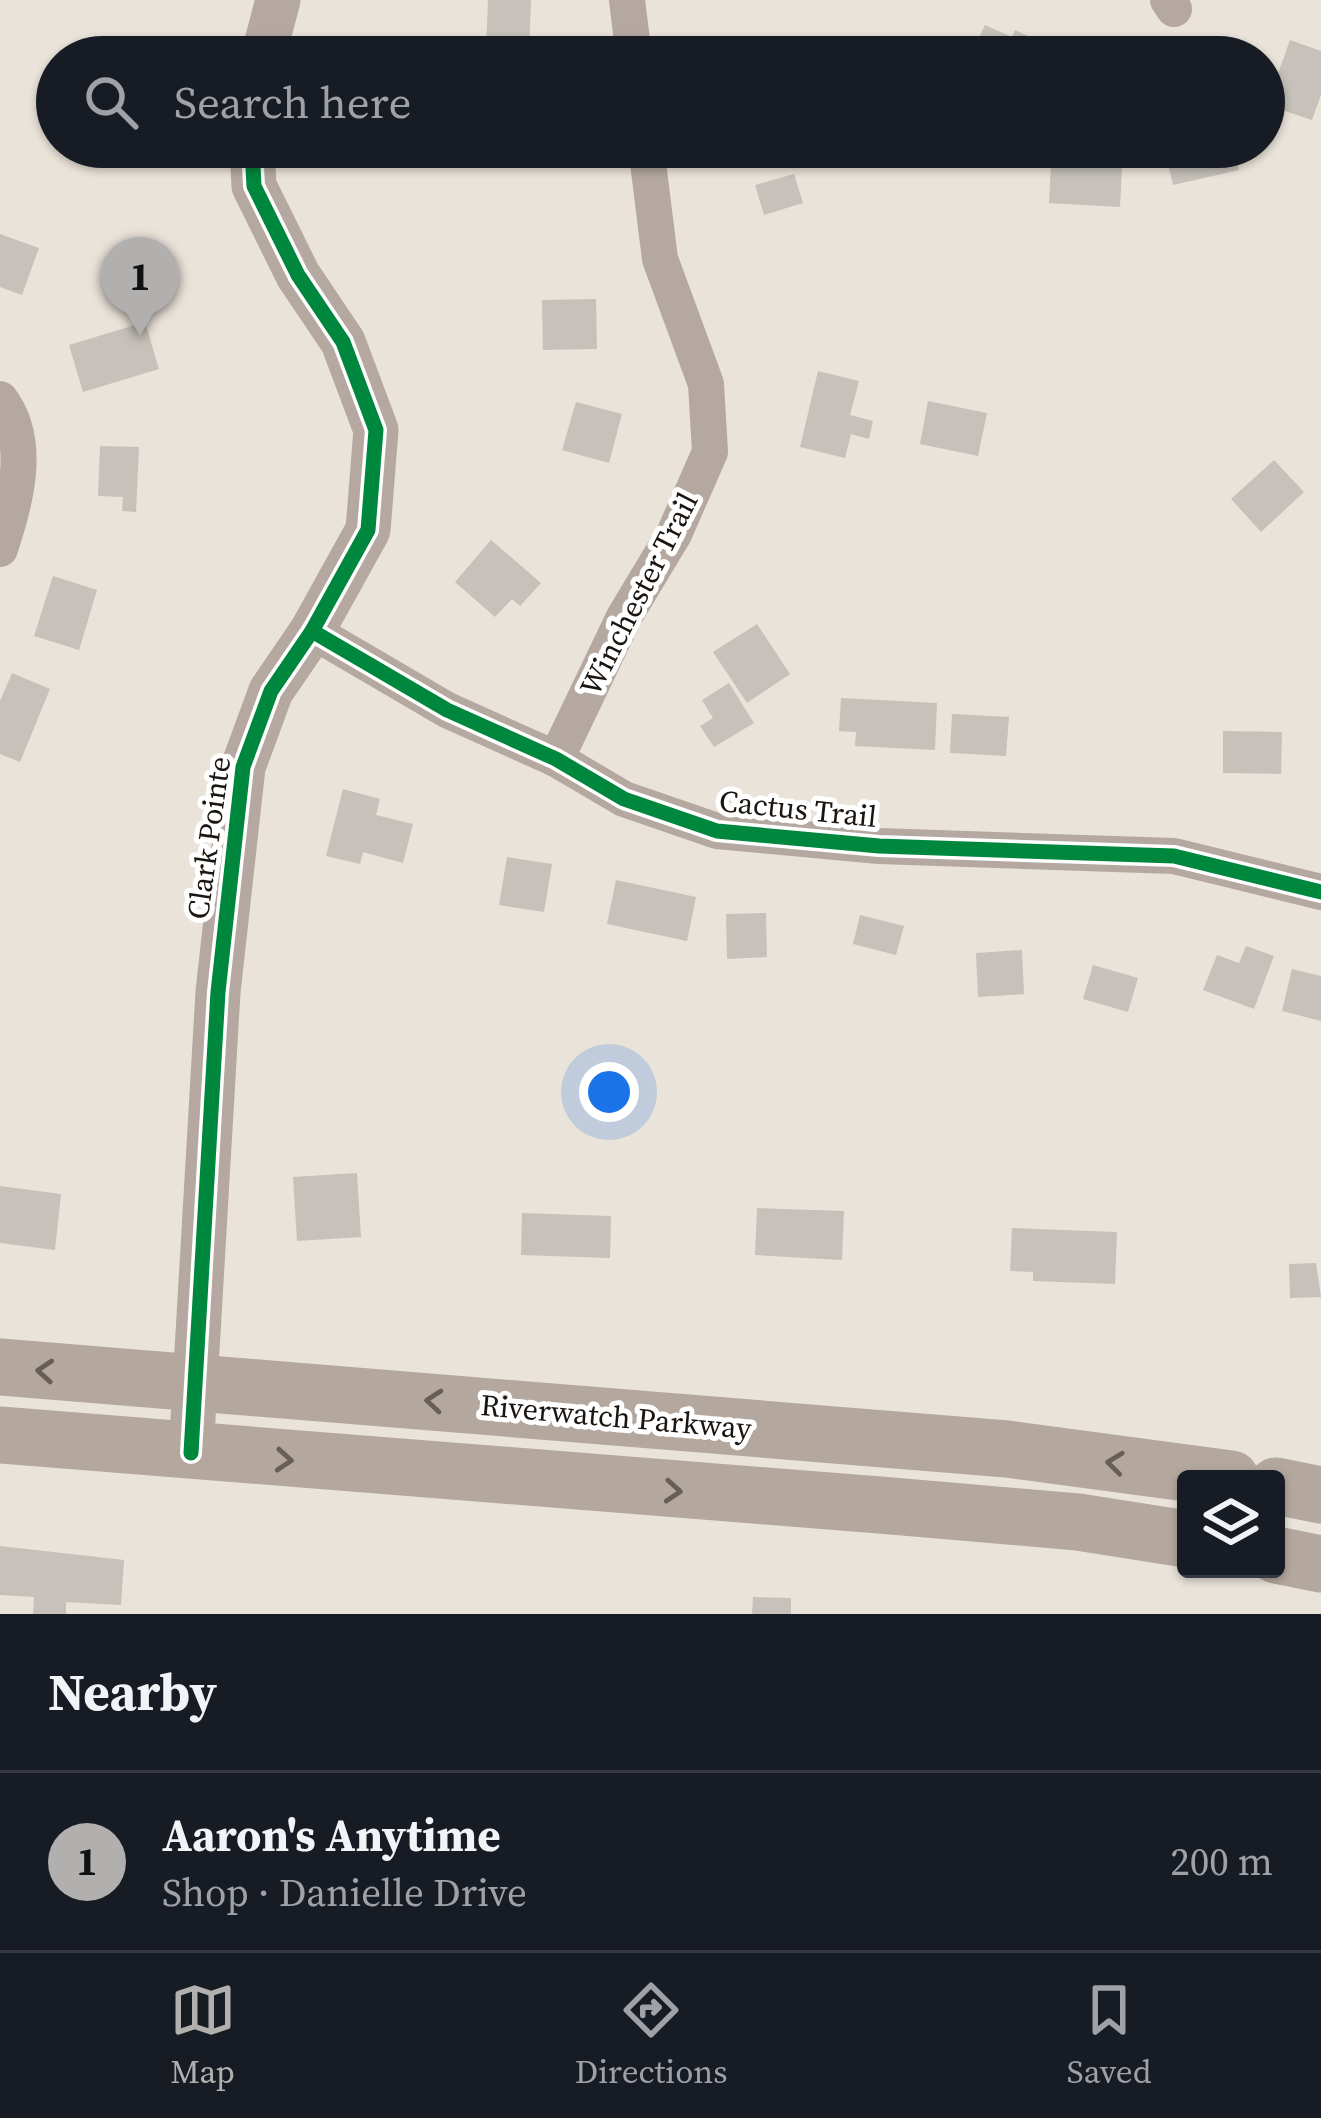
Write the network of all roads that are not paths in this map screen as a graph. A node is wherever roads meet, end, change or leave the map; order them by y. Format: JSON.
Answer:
{"nodes":[{"id":1,"x":278,"y":0,"type":"edge"},
{"id":2,"x":627,"y":0,"type":"edge"},
{"id":3,"x":269,"y":36,"type":"edge"},
{"id":4,"x":631,"y":36,"type":"edge"},
{"id":5,"x":253,"y":168,"type":"edge"},
{"id":6,"x":649,"y":168,"type":"edge"},
{"id":7,"x":0,"y":399,"type":"edge"},
{"id":8,"x":0,"y":549,"type":"edge"},
{"id":9,"x":312,"y":631,"type":"junction"},
{"id":10,"x":556,"y":759,"type":"junction"},
{"id":11,"x":1321,"y":892,"type":"edge"},
{"id":12,"x":0,"y":1367,"type":"edge"},
{"id":13,"x":193,"y":1382,"type":"junction"},
{"id":14,"x":0,"y":1435,"type":"edge"},
{"id":15,"x":191,"y":1453,"type":"junction"},
{"id":16,"x":1177,"y":1472,"type":"edge"},
{"id":17,"x":1285,"y":1488,"type":"edge"},
{"id":18,"x":1321,"y":1496,"type":"edge"},
{"id":19,"x":1177,"y":1538,"type":"edge"},
{"id":20,"x":1285,"y":1557,"type":"edge"},
{"id":21,"x":1321,"y":1564,"type":"edge"}],
"edges":[{"from":1,"to":3,"type":"street"},
{"from":2,"to":4,"type":"street"},
{"from":5,"to":9,"type":"street","name":"Clark Pointe"},
{"from":6,"to":10,"type":"street","name":"Winchester Trail"},
{"from":7,"to":8,"type":"street"},
{"from":9,"to":10,"type":"street","name":"Cactus Trail"},
{"from":9,"to":13,"type":"street","name":"Clark Pointe"},
{"from":10,"to":11,"type":"street","name":"Cactus Trail"},
{"from":13,"to":12,"type":"main road","name":"Riverwatch Parkway","one_way":true},
{"from":13,"to":15,"type":"street","name":"Clark Pointe"},
{"from":16,"to":13,"type":"main road","name":"Riverwatch Parkway","one_way":true},
{"from":14,"to":15,"type":"main road"},
{"from":15,"to":19,"type":"main road","one_way":true},
{"from":17,"to":18,"type":"main road"},
{"from":20,"to":21,"type":"main road"}]}
